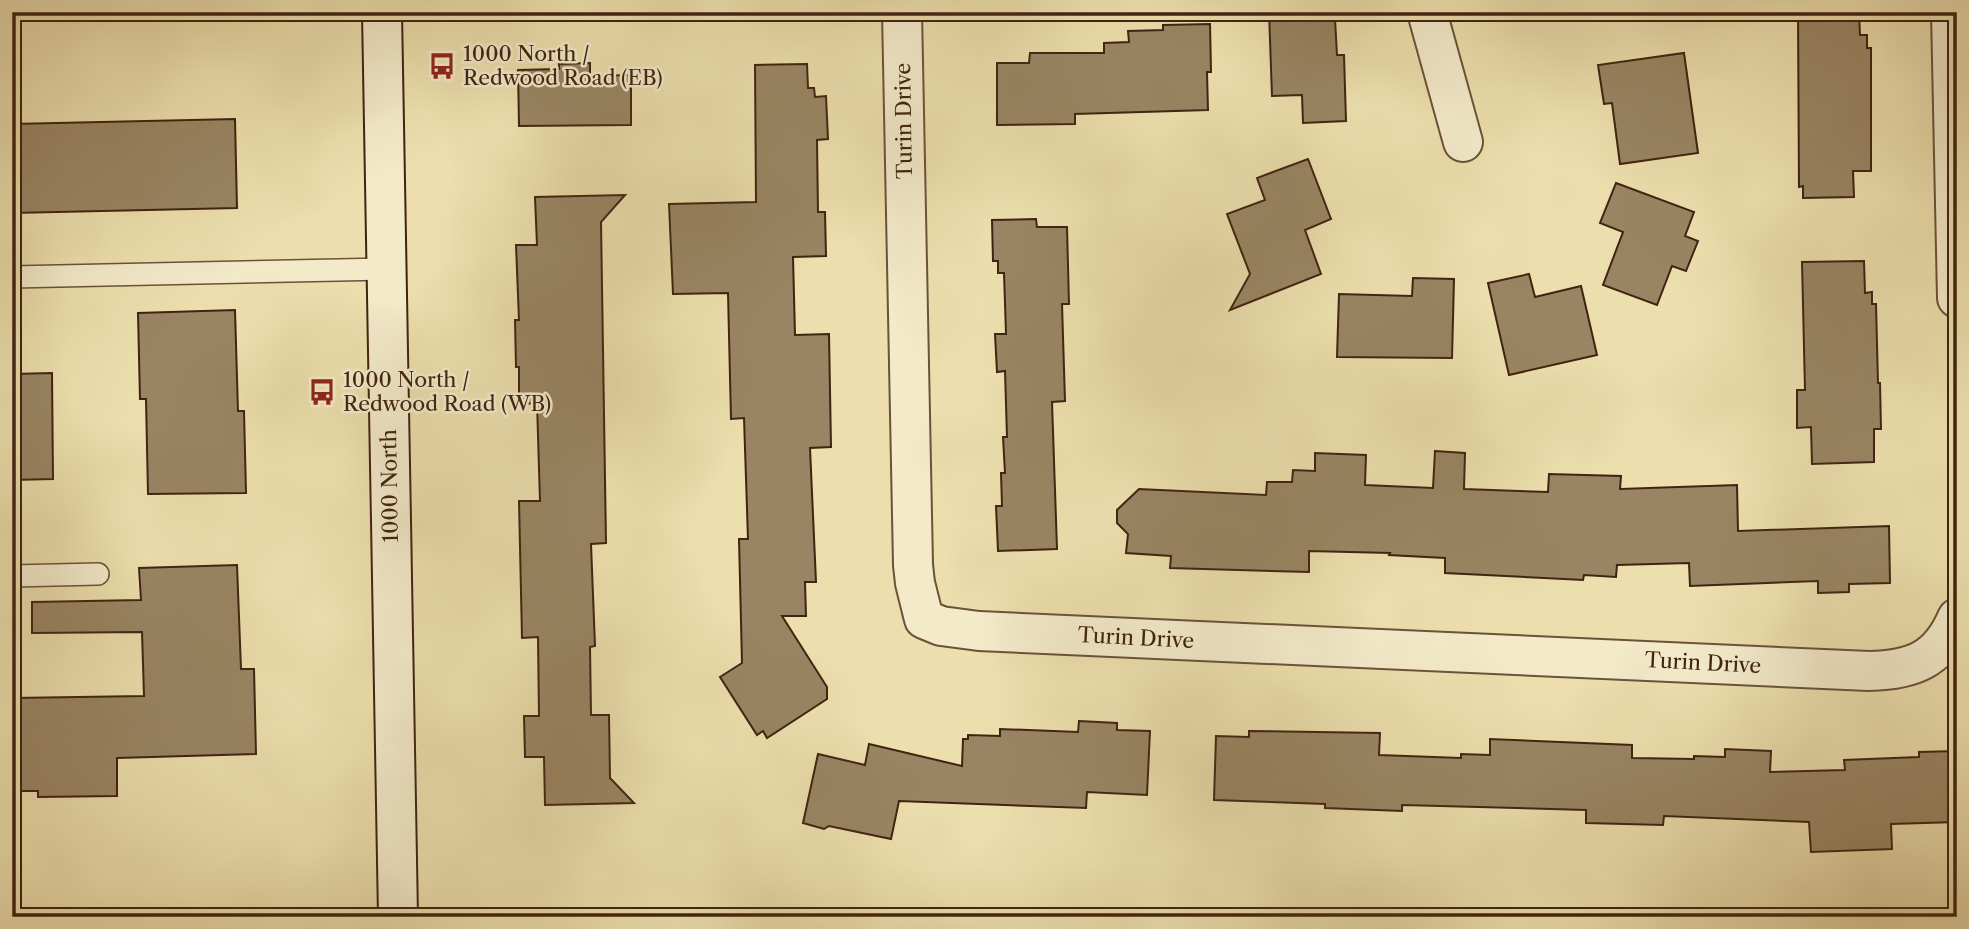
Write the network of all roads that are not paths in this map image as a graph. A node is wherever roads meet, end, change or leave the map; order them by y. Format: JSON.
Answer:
{"nodes":[{"id":1,"x":382,"y":12,"type":"edge"},
{"id":2,"x":902,"y":12,"type":"edge"},
{"id":3,"x":1426,"y":12,"type":"edge"},
{"id":4,"x":1951,"y":12,"type":"edge"},
{"id":5,"x":1463,"y":142,"type":"dead end"},
{"id":6,"x":386,"y":269,"type":"junction"},
{"id":7,"x":12,"y":277,"type":"edge"},
{"id":8,"x":1957,"y":298,"type":"edge"},
{"id":9,"x":98,"y":574,"type":"dead end"},
{"id":10,"x":12,"y":576,"type":"edge"},
{"id":11,"x":1952,"y":628,"type":"edge"},
{"id":12,"x":398,"y":917,"type":"edge"}],
"edges":[{"from":1,"to":6,"type":"street","name":"1000 North"},
{"from":2,"to":11,"type":"street","name":"Turin Drive"},
{"from":3,"to":5,"type":"street"},
{"from":4,"to":8,"type":"street"},
{"from":6,"to":7,"type":"lane"},
{"from":6,"to":12,"type":"street","name":"1000 North"},
{"from":9,"to":10,"type":"lane"}]}
